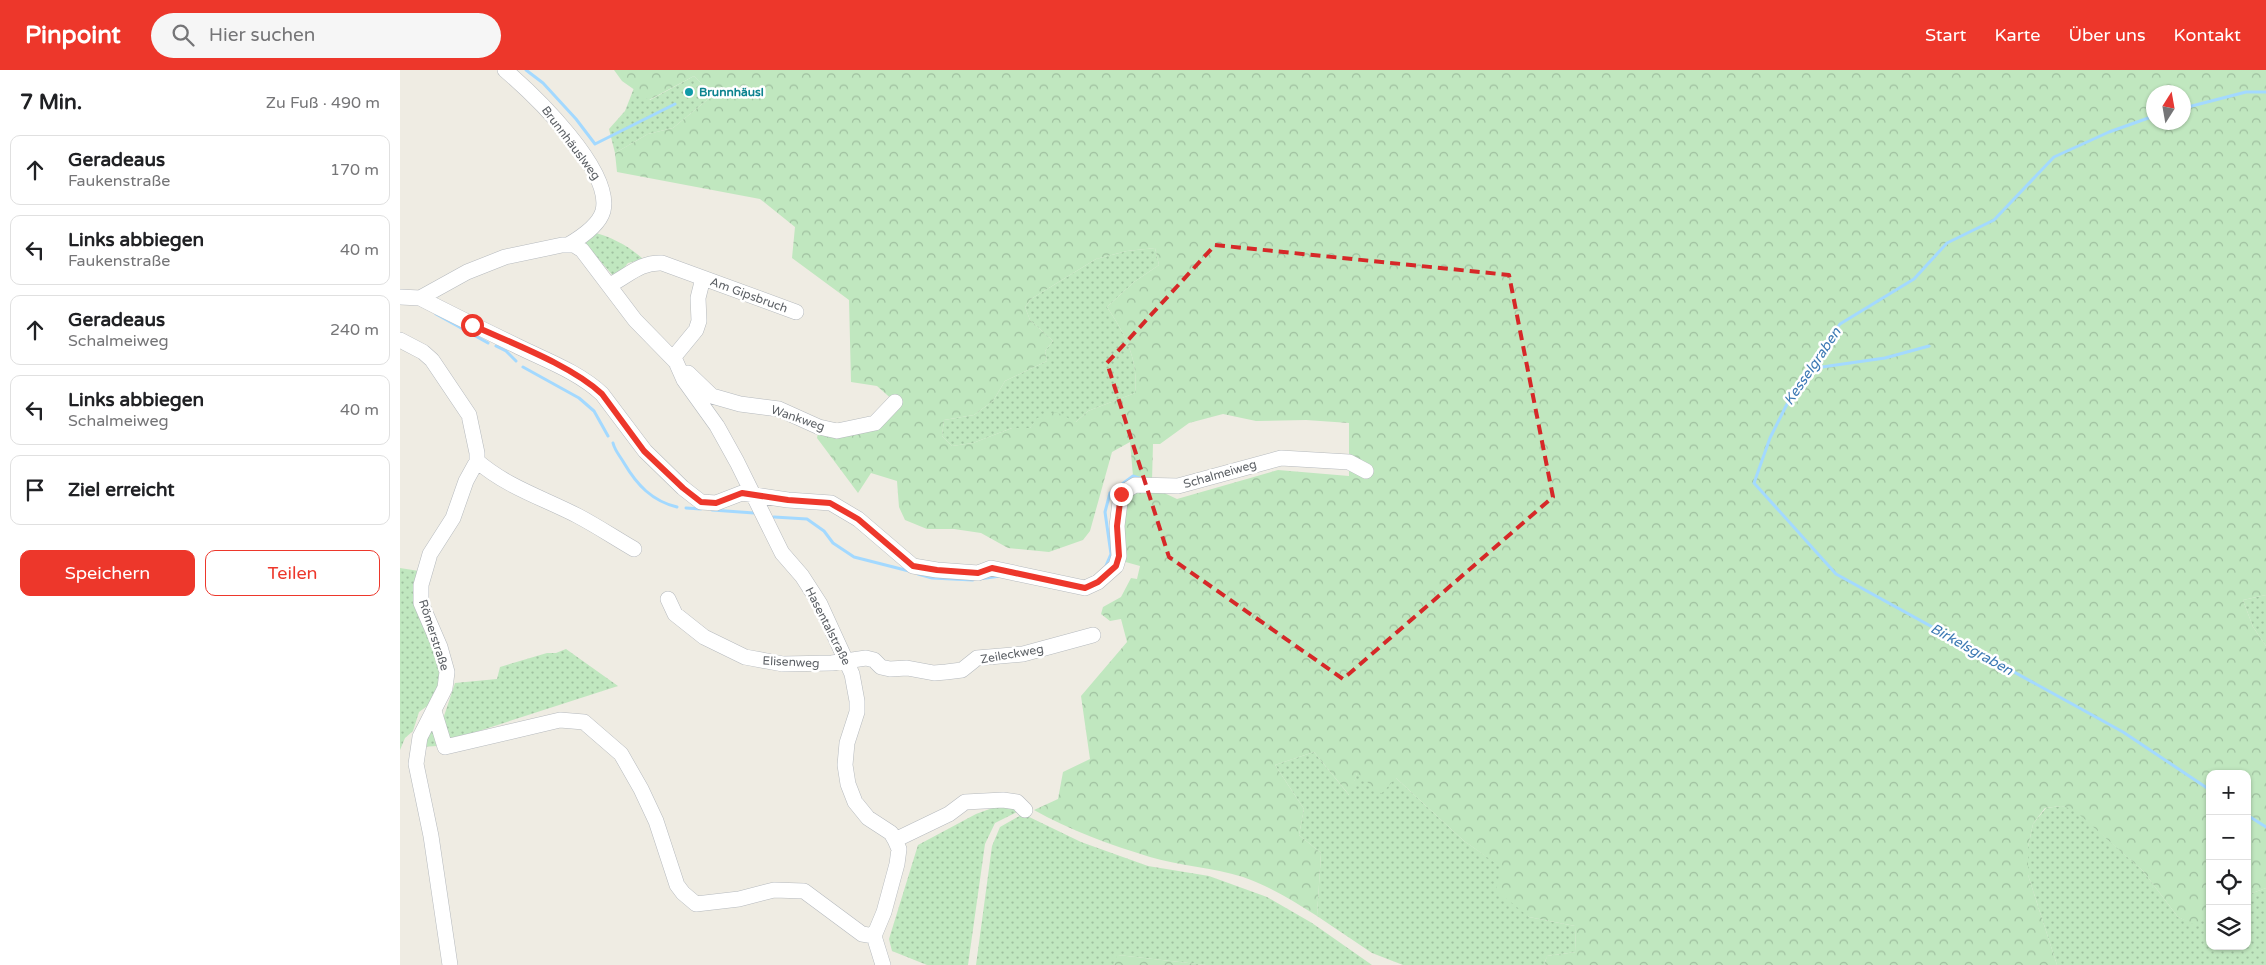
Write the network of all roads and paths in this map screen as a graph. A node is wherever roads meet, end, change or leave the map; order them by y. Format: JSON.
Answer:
{"nodes":[{"id":1,"x":505,"y":70,"type":"edge"},
{"id":2,"x":568,"y":245,"type":"junction"},
{"id":3,"x":703,"y":278,"type":"junction"},
{"id":4,"x":610,"y":285,"type":"junction"},
{"id":5,"x":400,"y":297,"type":"edge"},
{"id":6,"x":420,"y":298,"type":"junction"},
{"id":7,"x":796,"y":312,"type":"dead end"},
{"id":8,"x":400,"y":340,"type":"edge"},
{"id":9,"x":674,"y":360,"type":"junction"},
{"id":10,"x":895,"y":402,"type":"dead end"},
{"id":11,"x":477,"y":461,"type":"junction"},
{"id":12,"x":1366,"y":472,"type":"dead end"},
{"id":13,"x":754,"y":494,"type":"junction"},
{"id":14,"x":634,"y":549,"type":"dead end"},
{"id":15,"x":668,"y":598,"type":"dead end"},
{"id":16,"x":1093,"y":635,"type":"dead end"},
{"id":17,"x":846,"y":659,"type":"junction"},
{"id":18,"x":434,"y":711,"type":"junction"},
{"id":19,"x":445,"y":747,"type":"junction"},
{"id":20,"x":418,"y":748,"type":"junction"},
{"id":21,"x":1024,"y":810,"type":"dead end"},
{"id":22,"x":896,"y":840,"type":"junction"},
{"id":23,"x":874,"y":936,"type":"junction"},
{"id":24,"x":450,"y":965,"type":"edge"},
{"id":25,"x":883,"y":965,"type":"edge"}],
"edges":[{"from":1,"to":2,"type":"street","name":"Brunnhäuslweg"},
{"from":2,"to":4,"type":"street","name":"Wankweg"},
{"from":2,"to":6,"type":"street"},
{"from":3,"to":4,"type":"street","name":"Am Gipsbruch"},
{"from":3,"to":7,"type":"street","name":"Am Gipsbruch"},
{"from":3,"to":9,"type":"street","name":"Am Gipsbruch"},
{"from":4,"to":9,"type":"street","name":"Wankweg"},
{"from":5,"to":6,"type":"street"},
{"from":6,"to":13,"type":"street"},
{"from":8,"to":11,"type":"street"},
{"from":9,"to":10,"type":"street","name":"Wankweg"},
{"from":9,"to":13,"type":"street","name":"Hasentalstraße"},
{"from":11,"to":14,"type":"street"},
{"from":11,"to":18,"type":"street","name":"Römerstraße"},
{"from":12,"to":13,"type":"street","name":"Schalmeiweg"},
{"from":13,"to":17,"type":"street","name":"Hasentalstraße"},
{"from":15,"to":17,"type":"street","name":"Elisenweg"},
{"from":16,"to":17,"type":"street","name":"Zeileckweg"},
{"from":17,"to":22,"type":"street","name":"Hasentalstraße"},
{"from":18,"to":19,"type":"street"},
{"from":18,"to":20,"type":"street","name":"Römerstraße"},
{"from":19,"to":20,"type":"street"},
{"from":19,"to":23,"type":"street"},
{"from":20,"to":24,"type":"street","name":"Römerstraße"},
{"from":21,"to":22,"type":"street"},
{"from":22,"to":23,"type":"street"},
{"from":23,"to":25,"type":"street"}]}
